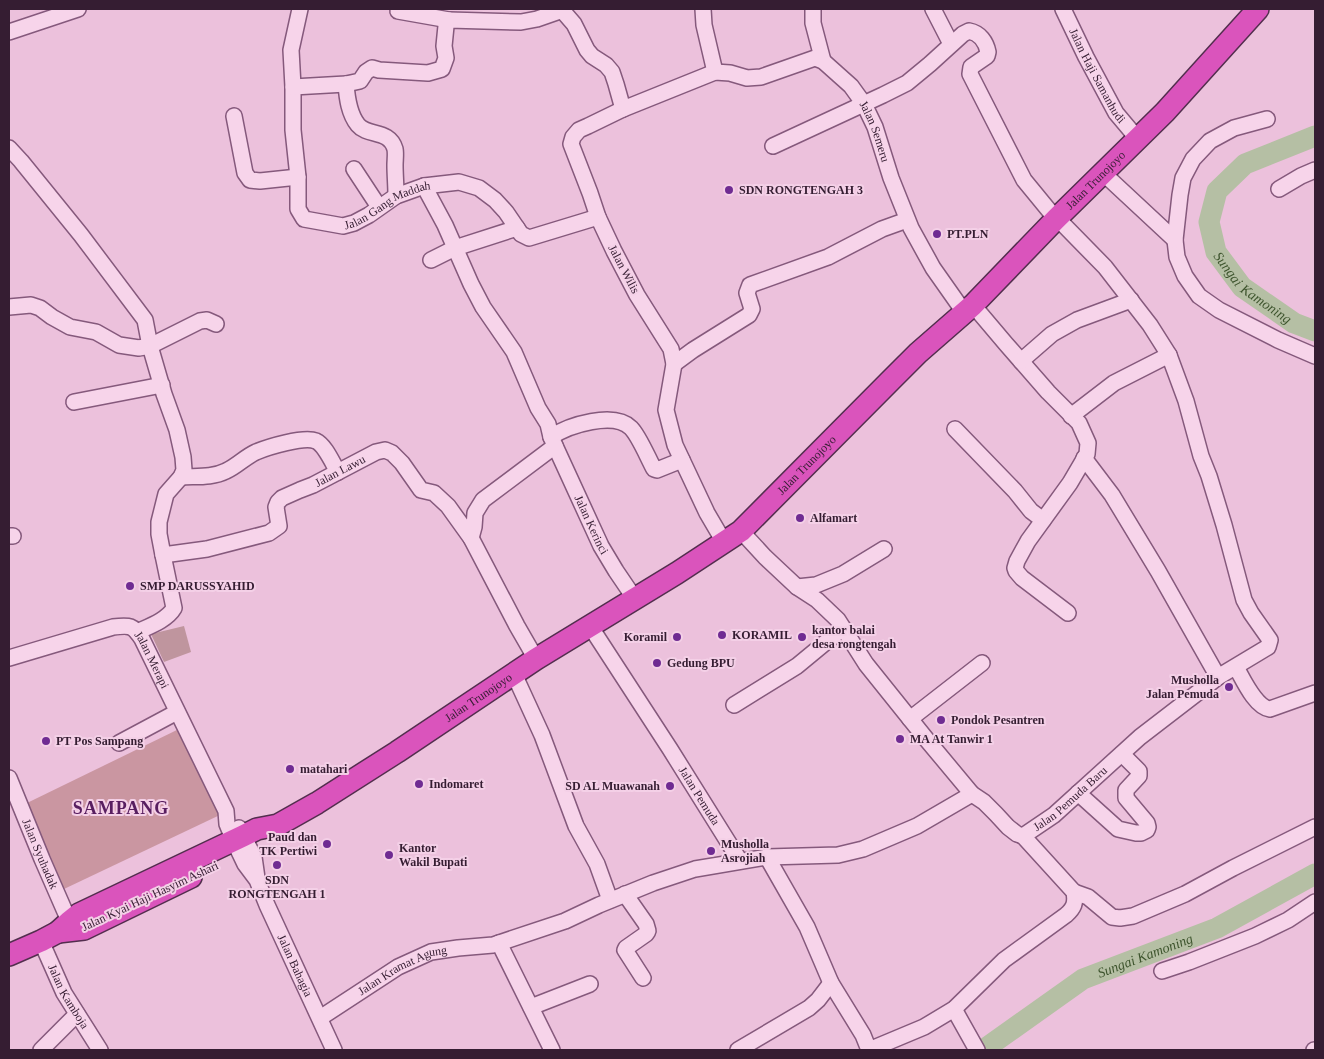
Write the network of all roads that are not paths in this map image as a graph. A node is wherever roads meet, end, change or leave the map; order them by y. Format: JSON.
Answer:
{"nodes":[{"id":1,"x":78,"y":9,"type":"edge"},
{"id":2,"x":300,"y":9,"type":"edge"},
{"id":3,"x":561,"y":9,"type":"edge"},
{"id":4,"x":703,"y":9,"type":"edge"},
{"id":5,"x":812,"y":9,"type":"edge"},
{"id":6,"x":933,"y":9,"type":"edge"},
{"id":7,"x":1063,"y":9,"type":"edge"},
{"id":8,"x":1258,"y":9,"type":"edge"},
{"id":9,"x":398,"y":11,"type":"dead end"},
{"id":10,"x":449,"y":20,"type":"junction"},
{"id":11,"x":9,"y":32,"type":"edge"},
{"id":12,"x":951,"y":44,"type":"junction"},
{"id":13,"x":823,"y":61,"type":"junction"},
{"id":14,"x":715,"y":72,"type":"junction"},
{"id":15,"x":346,"y":84,"type":"junction"},
{"id":16,"x":293,"y":87,"type":"junction"},
{"id":17,"x":864,"y":104,"type":"junction"},
{"id":18,"x":623,"y":109,"type":"junction"},
{"id":19,"x":234,"y":116,"type":"dead end"},
{"id":20,"x":1267,"y":119,"type":"dead end"},
{"id":21,"x":1137,"y":138,"type":"junction"},
{"id":22,"x":773,"y":146,"type":"dead end"},
{"id":23,"x":9,"y":148,"type":"edge"},
{"id":24,"x":354,"y":169,"type":"dead end"},
{"id":25,"x":1315,"y":170,"type":"edge"},
{"id":26,"x":1103,"y":173,"type":"junction"},
{"id":27,"x":298,"y":176,"type":"junction"},
{"id":28,"x":424,"y":186,"type":"junction"},
{"id":29,"x":1279,"y":188,"type":"dead end"},
{"id":30,"x":396,"y":196,"type":"junction"},
{"id":31,"x":379,"y":207,"type":"junction"},
{"id":32,"x":598,"y":217,"type":"junction"},
{"id":33,"x":1056,"y":218,"type":"junction"},
{"id":34,"x":907,"y":220,"type":"junction"},
{"id":35,"x":517,"y":228,"type":"junction"},
{"id":36,"x":1174,"y":240,"type":"junction"},
{"id":37,"x":455,"y":248,"type":"junction"},
{"id":38,"x":431,"y":260,"type":"dead end"},
{"id":39,"x":1131,"y":300,"type":"junction"},
{"id":40,"x":9,"y":307,"type":"edge"},
{"id":41,"x":968,"y":308,"type":"junction"},
{"id":42,"x":216,"y":324,"type":"dead end"},
{"id":43,"x":150,"y":346,"type":"junction"},
{"id":44,"x":1168,"y":355,"type":"junction"},
{"id":45,"x":1315,"y":356,"type":"edge"},
{"id":46,"x":1021,"y":361,"type":"junction"},
{"id":47,"x":674,"y":364,"type":"junction"},
{"id":48,"x":162,"y":385,"type":"junction"},
{"id":49,"x":74,"y":402,"type":"dead end"},
{"id":50,"x":1071,"y":416,"type":"junction"},
{"id":51,"x":954,"y":429,"type":"dead end"},
{"id":52,"x":553,"y":441,"type":"junction"},
{"id":53,"x":1084,"y":458,"type":"junction"},
{"id":54,"x":682,"y":460,"type":"junction"},
{"id":55,"x":338,"y":472,"type":"junction"},
{"id":56,"x":181,"y":477,"type":"junction"},
{"id":57,"x":1043,"y":520,"type":"junction"},
{"id":58,"x":732,"y":537,"type":"junction"},
{"id":59,"x":471,"y":538,"type":"junction"},
{"id":60,"x":884,"y":549,"type":"dead end"},
{"id":61,"x":163,"y":555,"type":"junction"},
{"id":62,"x":797,"y":587,"type":"junction"},
{"id":63,"x":635,"y":599,"type":"junction"},
{"id":64,"x":1068,"y":613,"type":"dead end"},
{"id":65,"x":590,"y":626,"type":"junction"},
{"id":66,"x":843,"y":628,"type":"junction"},
{"id":67,"x":137,"y":632,"type":"junction"},
{"id":68,"x":9,"y":658,"type":"edge"},
{"id":69,"x":536,"y":659,"type":"junction"},
{"id":70,"x":982,"y":663,"type":"dead end"},
{"id":71,"x":1236,"y":667,"type":"junction"},
{"id":72,"x":514,"y":674,"type":"junction"},
{"id":73,"x":1218,"y":678,"type":"junction"},
{"id":74,"x":1315,"y":693,"type":"edge"},
{"id":75,"x":734,"y":705,"type":"dead end"},
{"id":76,"x":177,"y":712,"type":"junction"},
{"id":77,"x":910,"y":719,"type":"junction"},
{"id":78,"x":119,"y":743,"type":"dead end"},
{"id":79,"x":1122,"y":754,"type":"junction"},
{"id":80,"x":9,"y":778,"type":"edge"},
{"id":81,"x":1078,"y":793,"type":"junction"},
{"id":82,"x":972,"y":794,"type":"junction"},
{"id":83,"x":1315,"y":827,"type":"edge"},
{"id":84,"x":1023,"y":836,"type":"junction"},
{"id":85,"x":242,"y":845,"type":"junction"},
{"id":86,"x":767,"y":857,"type":"junction"},
{"id":87,"x":740,"y":861,"type":"junction"},
{"id":88,"x":1074,"y":892,"type":"junction"},
{"id":89,"x":625,"y":894,"type":"junction"},
{"id":90,"x":610,"y":900,"type":"junction"},
{"id":91,"x":1314,"y":906,"type":"edge"},
{"id":92,"x":60,"y":931,"type":"junction"},
{"id":93,"x":496,"y":944,"type":"junction"},
{"id":94,"x":9,"y":955,"type":"edge"},
{"id":95,"x":1162,"y":970,"type":"dead end"},
{"id":96,"x":643,"y":978,"type":"dead end"},
{"id":97,"x":831,"y":983,"type":"junction"},
{"id":98,"x":590,"y":984,"type":"dead end"},
{"id":99,"x":531,"y":1007,"type":"junction"},
{"id":100,"x":954,"y":1009,"type":"junction"},
{"id":101,"x":77,"y":1014,"type":"junction"},
{"id":102,"x":320,"y":1018,"type":"junction"},
{"id":103,"x":41,"y":1050,"type":"edge"},
{"id":104,"x":100,"y":1050,"type":"edge"},
{"id":105,"x":334,"y":1050,"type":"edge"},
{"id":106,"x":552,"y":1050,"type":"edge"},
{"id":107,"x":738,"y":1050,"type":"edge"},
{"id":108,"x":869,"y":1050,"type":"edge"},
{"id":109,"x":977,"y":1050,"type":"edge"}],
"edges":[{"from":1,"to":11,"type":"street"},
{"from":2,"to":16,"type":"street","name":"Jalan Gang Maddah"},
{"from":3,"to":10,"type":"street"},
{"from":3,"to":18,"type":"street"},
{"from":4,"to":14,"type":"street"},
{"from":5,"to":13,"type":"street"},
{"from":6,"to":12,"type":"street"},
{"from":7,"to":21,"type":"street","name":"Jalan Haji Samanhudi"},
{"from":8,"to":21,"type":"highway","name":"Jalan Trunojoyo"},
{"from":9,"to":10,"type":"street"},
{"from":10,"to":15,"type":"street"},
{"from":12,"to":17,"type":"street"},
{"from":12,"to":33,"type":"street","name":"Jalan Pemuda Baru"},
{"from":13,"to":14,"type":"street"},
{"from":13,"to":17,"type":"street","name":"Jalan Semeru"},
{"from":14,"to":18,"type":"street","name":"Jalan Wilis"},
{"from":15,"to":16,"type":"street"},
{"from":15,"to":30,"type":"street"},
{"from":16,"to":27,"type":"street","name":"Jalan Gang Maddah"},
{"from":17,"to":22,"type":"street"},
{"from":17,"to":34,"type":"street","name":"Jalan Semeru"},
{"from":18,"to":32,"type":"street","name":"Jalan Wilis"},
{"from":19,"to":27,"type":"street"},
{"from":20,"to":36,"type":"street"},
{"from":21,"to":26,"type":"highway","name":"Jalan Trunojoyo"},
{"from":23,"to":43,"type":"street"},
{"from":24,"to":31,"type":"street"},
{"from":25,"to":29,"type":"street"},
{"from":26,"to":33,"type":"highway","name":"Jalan Trunojoyo"},
{"from":26,"to":36,"type":"street"},
{"from":27,"to":31,"type":"street","name":"Jalan Gang Maddah"},
{"from":28,"to":30,"type":"street","name":"Jalan Gang Maddah"},
{"from":28,"to":35,"type":"street","name":"Jalan Gang Maddah"},
{"from":28,"to":37,"type":"street","name":"Jalan Kerinci"},
{"from":30,"to":31,"type":"street","name":"Jalan Gang Maddah"},
{"from":32,"to":35,"type":"street"},
{"from":32,"to":47,"type":"street","name":"Jalan Wilis"},
{"from":33,"to":39,"type":"street","name":"Jalan Pemuda Baru"},
{"from":33,"to":41,"type":"highway","name":"Jalan Trunojoyo"},
{"from":34,"to":41,"type":"street","name":"Jalan Semeru"},
{"from":34,"to":47,"type":"street"},
{"from":35,"to":37,"type":"street"},
{"from":36,"to":45,"type":"street"},
{"from":37,"to":38,"type":"street"},
{"from":37,"to":52,"type":"street","name":"Jalan Kerinci"},
{"from":39,"to":44,"type":"street","name":"Jalan Pemuda Baru"},
{"from":39,"to":46,"type":"street"},
{"from":40,"to":43,"type":"street"},
{"from":41,"to":46,"type":"street","name":"Jalan Semeru"},
{"from":41,"to":58,"type":"highway","name":"Jalan Trunojoyo"},
{"from":42,"to":43,"type":"street"},
{"from":43,"to":48,"type":"street"},
{"from":44,"to":50,"type":"street"},
{"from":44,"to":71,"type":"street","name":"Jalan Pemuda Baru"},
{"from":46,"to":50,"type":"street","name":"Jalan Semeru"},
{"from":47,"to":54,"type":"street","name":"Jalan Wilis"},
{"from":48,"to":49,"type":"street"},
{"from":48,"to":56,"type":"street"},
{"from":50,"to":53,"type":"street","name":"Jalan Semeru"},
{"from":51,"to":57,"type":"street"},
{"from":52,"to":54,"type":"street"},
{"from":52,"to":59,"type":"street"},
{"from":52,"to":63,"type":"street","name":"Jalan Kerinci"},
{"from":53,"to":57,"type":"street"},
{"from":53,"to":73,"type":"street"},
{"from":54,"to":58,"type":"street","name":"Jalan Wilis"},
{"from":55,"to":56,"type":"street"},
{"from":55,"to":59,"type":"street","name":"Jalan Lawu"},
{"from":55,"to":61,"type":"street","name":"Jalan Lawu"},
{"from":56,"to":61,"type":"street"},
{"from":57,"to":64,"type":"street"},
{"from":58,"to":62,"type":"street","name":"Jalan Pemuda Baru"},
{"from":58,"to":63,"type":"highway","name":"Jalan Trunojoyo"},
{"from":59,"to":69,"type":"street","name":"Jalan Lawu"},
{"from":60,"to":62,"type":"street"},
{"from":61,"to":67,"type":"street"},
{"from":62,"to":66,"type":"street","name":"Jalan Pemuda Baru"},
{"from":63,"to":65,"type":"highway","name":"Jalan Trunojoyo"},
{"from":65,"to":69,"type":"highway","name":"Jalan Trunojoyo"},
{"from":65,"to":87,"type":"street","name":"Jalan Pemuda"},
{"from":66,"to":75,"type":"street"},
{"from":66,"to":77,"type":"street","name":"Jalan Pemuda Baru"},
{"from":67,"to":68,"type":"street","name":"Jalan Merapi"},
{"from":67,"to":76,"type":"street","name":"Jalan Merapi"},
{"from":69,"to":72,"type":"highway","name":"Jalan Trunojoyo"},
{"from":70,"to":77,"type":"street"},
{"from":71,"to":73,"type":"street","name":"Jalan Pemuda Baru"},
{"from":71,"to":74,"type":"street"},
{"from":72,"to":85,"type":"highway","name":"Jalan Trunojoyo"},
{"from":72,"to":90,"type":"street"},
{"from":73,"to":79,"type":"street","name":"Jalan Pemuda Baru"},
{"from":76,"to":78,"type":"street"},
{"from":76,"to":85,"type":"street","name":"Jalan Merapi"},
{"from":77,"to":82,"type":"street","name":"Jalan Pemuda Baru"},
{"from":79,"to":81,"type":"street","name":"Jalan Pemuda Baru"},
{"from":79,"to":81,"type":"street"},
{"from":80,"to":92,"type":"street","name":"Jalan Syuhadak"},
{"from":81,"to":84,"type":"street","name":"Jalan Pemuda Baru"},
{"from":82,"to":84,"type":"street","name":"Jalan Pemuda Baru"},
{"from":82,"to":86,"type":"street"},
{"from":83,"to":88,"type":"street"},
{"from":84,"to":88,"type":"street"},
{"from":85,"to":92,"type":"highway","name":"Jalan Kyai Haji Hasyim Ashari"},
{"from":85,"to":102,"type":"street","name":"Jalan Bahagia"},
{"from":86,"to":87,"type":"street"},
{"from":86,"to":97,"type":"street"},
{"from":87,"to":89,"type":"street","name":"Jalan Kramat Agung"},
{"from":88,"to":100,"type":"street"},
{"from":89,"to":90,"type":"street","name":"Jalan Kramat Agung"},
{"from":89,"to":96,"type":"street"},
{"from":90,"to":93,"type":"street","name":"Jalan Kramat Agung"},
{"from":91,"to":95,"type":"street"},
{"from":92,"to":94,"type":"highway","name":"Jalan Kyai Haji Hasyim Ashari"},
{"from":92,"to":101,"type":"street","name":"Jalan Kamboja"},
{"from":93,"to":99,"type":"street"},
{"from":93,"to":102,"type":"street","name":"Jalan Kramat Agung"},
{"from":97,"to":107,"type":"street"},
{"from":97,"to":108,"type":"street"},
{"from":98,"to":99,"type":"street"},
{"from":99,"to":106,"type":"street"},
{"from":100,"to":108,"type":"street"},
{"from":100,"to":109,"type":"street"},
{"from":101,"to":103,"type":"street"},
{"from":101,"to":104,"type":"street","name":"Jalan Kamboja"},
{"from":102,"to":105,"type":"street","name":"Jalan Bahagia"}]}
